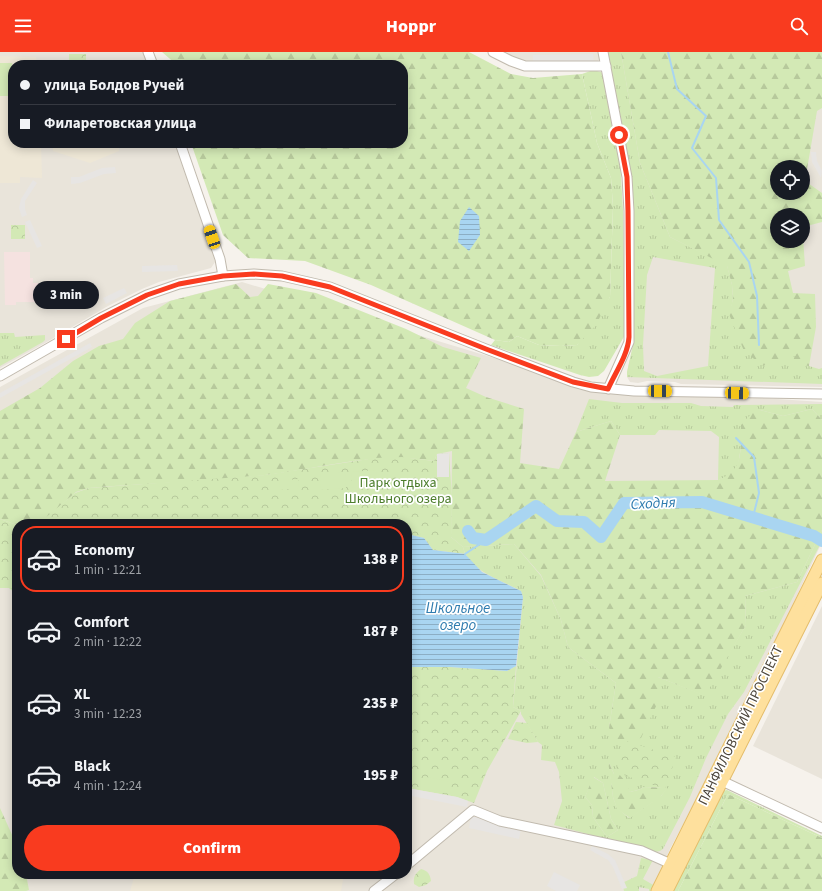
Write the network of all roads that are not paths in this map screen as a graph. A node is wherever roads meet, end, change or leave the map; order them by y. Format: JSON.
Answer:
{"nodes":[{"id":1,"x":493,"y":52,"type":"edge"},
{"id":2,"x":603,"y":52,"type":"edge"},
{"id":3,"x":606,"y":66,"type":"junction"},
{"id":4,"x":182,"y":148,"type":"edge"},
{"id":5,"x":223,"y":276,"type":"junction"},
{"id":6,"x":0,"y":376,"type":"edge"},
{"id":7,"x":608,"y":389,"type":"junction"},
{"id":8,"x":822,"y":394,"type":"edge"},
{"id":9,"x":822,"y":560,"type":"edge"},
{"id":10,"x":822,"y":583,"type":"edge"},
{"id":11,"x":722,"y":781,"type":"junction"},
{"id":12,"x":822,"y":828,"type":"edge"},
{"id":13,"x":412,"y":861,"type":"edge"},
{"id":14,"x":671,"y":864,"type":"junction"},
{"id":15,"x":390,"y":879,"type":"edge"},
{"id":16,"x":374,"y":891,"type":"edge"},
{"id":17,"x":657,"y":891,"type":"edge"},
{"id":18,"x":667,"y":891,"type":"edge"}],
"edges":[{"from":1,"to":3,"type":"street"},
{"from":2,"to":3,"type":"street"},
{"from":3,"to":7,"type":"street"},
{"from":4,"to":5,"type":"street"},
{"from":5,"to":6,"type":"street"},
{"from":5,"to":7,"type":"street"},
{"from":7,"to":8,"type":"street"},
{"from":9,"to":14,"type":"main road","name":"ПАНФИЛОВСКИЙ ПРОСПЕКТ"},
{"from":10,"to":11,"type":"main road","name":"ПАНФИЛОВСКИЙ ПРОСПЕКТ"},
{"from":11,"to":12,"type":"street"},
{"from":11,"to":18,"type":"main road","name":"ПАНФИЛОВСКИЙ ПРОСПЕКТ"},
{"from":13,"to":14,"type":"street"},
{"from":14,"to":17,"type":"main road","name":"ПАНФИЛОВСКИЙ ПРОСПЕКТ"},
{"from":15,"to":16,"type":"street"}]}
